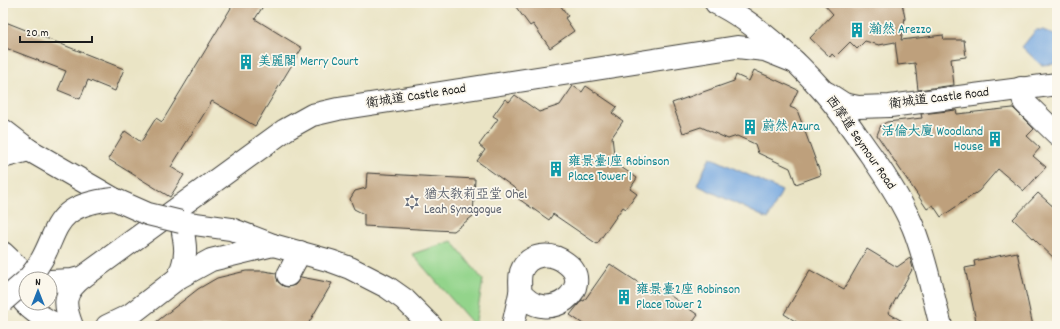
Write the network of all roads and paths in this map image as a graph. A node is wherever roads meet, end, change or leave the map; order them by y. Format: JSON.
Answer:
{"nodes":[{"id":1,"x":716,"y":3,"type":"edge"},
{"id":2,"x":795,"y":62,"type":"junction"},
{"id":3,"x":1057,"y":84,"type":"edge"},
{"id":4,"x":1021,"y":88,"type":"junction"},
{"id":5,"x":824,"y":91,"type":"junction"},
{"id":6,"x":3,"y":130,"type":"edge"},
{"id":7,"x":1057,"y":134,"type":"edge"},
{"id":8,"x":29,"y":150,"type":"junction"},
{"id":9,"x":3,"y":157,"type":"edge"},
{"id":10,"x":114,"y":199,"type":"junction"},
{"id":11,"x":181,"y":222,"type":"junction"},
{"id":12,"x":273,"y":245,"type":"junction"},
{"id":13,"x":300,"y":252,"type":"junction"},
{"id":14,"x":3,"y":253,"type":"edge"},
{"id":15,"x":3,"y":265,"type":"edge"},
{"id":16,"x":23,"y":271,"type":"edge"},
{"id":17,"x":34,"y":271,"type":"edge"},
{"id":18,"x":288,"y":275,"type":"dead end"},
{"id":19,"x":83,"y":277,"type":"junction"},
{"id":20,"x":178,"y":278,"type":"junction"},
{"id":21,"x":58,"y":281,"type":"edge"},
{"id":22,"x":18,"y":288,"type":"edge"},
{"id":23,"x":520,"y":292,"type":"junction"},
{"id":24,"x":3,"y":300,"type":"edge"},
{"id":25,"x":544,"y":321,"type":"edge"},
{"id":26,"x":60,"y":326,"type":"edge"},
{"id":27,"x":72,"y":326,"type":"edge"},
{"id":28,"x":107,"y":326,"type":"edge"},
{"id":29,"x":431,"y":326,"type":"edge"},
{"id":30,"x":512,"y":326,"type":"edge"},
{"id":31,"x":941,"y":326,"type":"edge"}],
"edges":[{"from":1,"to":2,"type":"street","name":"西摩道 Seymour Road"},
{"from":2,"to":5,"type":"street","name":"西摩道 Seymour Road"},
{"from":2,"to":19,"type":"street","name":"衛城道 Castle Road"},
{"from":3,"to":4,"type":"street","name":"衛城道 Castle Road"},
{"from":4,"to":5,"type":"street","name":"衛城道 Castle Road"},
{"from":4,"to":7,"type":"street"},
{"from":5,"to":31,"type":"street","name":"西摩道 Seymour Road"},
{"from":6,"to":8,"type":"street"},
{"from":8,"to":9,"type":"street"},
{"from":8,"to":10,"type":"street"},
{"from":10,"to":11,"type":"street","bridge":true},
{"from":10,"to":17,"type":"street","bridge":true},
{"from":11,"to":12,"type":"street"},
{"from":11,"to":20,"type":"street"},
{"from":12,"to":13,"type":"street"},
{"from":12,"to":20,"type":"street"},
{"from":13,"to":18,"type":"street"},
{"from":13,"to":29,"type":"street"},
{"from":14,"to":16,"type":"street"},
{"from":15,"to":26,"type":"street"},
{"from":19,"to":21,"type":"street","name":"衛城道 Castle Road"},
{"from":19,"to":27,"type":"street","name":"衛城道 Castle Road"},
{"from":20,"to":28,"type":"street"},
{"from":22,"to":24,"type":"street","bridge":true},
{"from":23,"to":25,"type":"street"},
{"from":23,"to":25,"type":"street"},
{"from":23,"to":30,"type":"street"}]}
